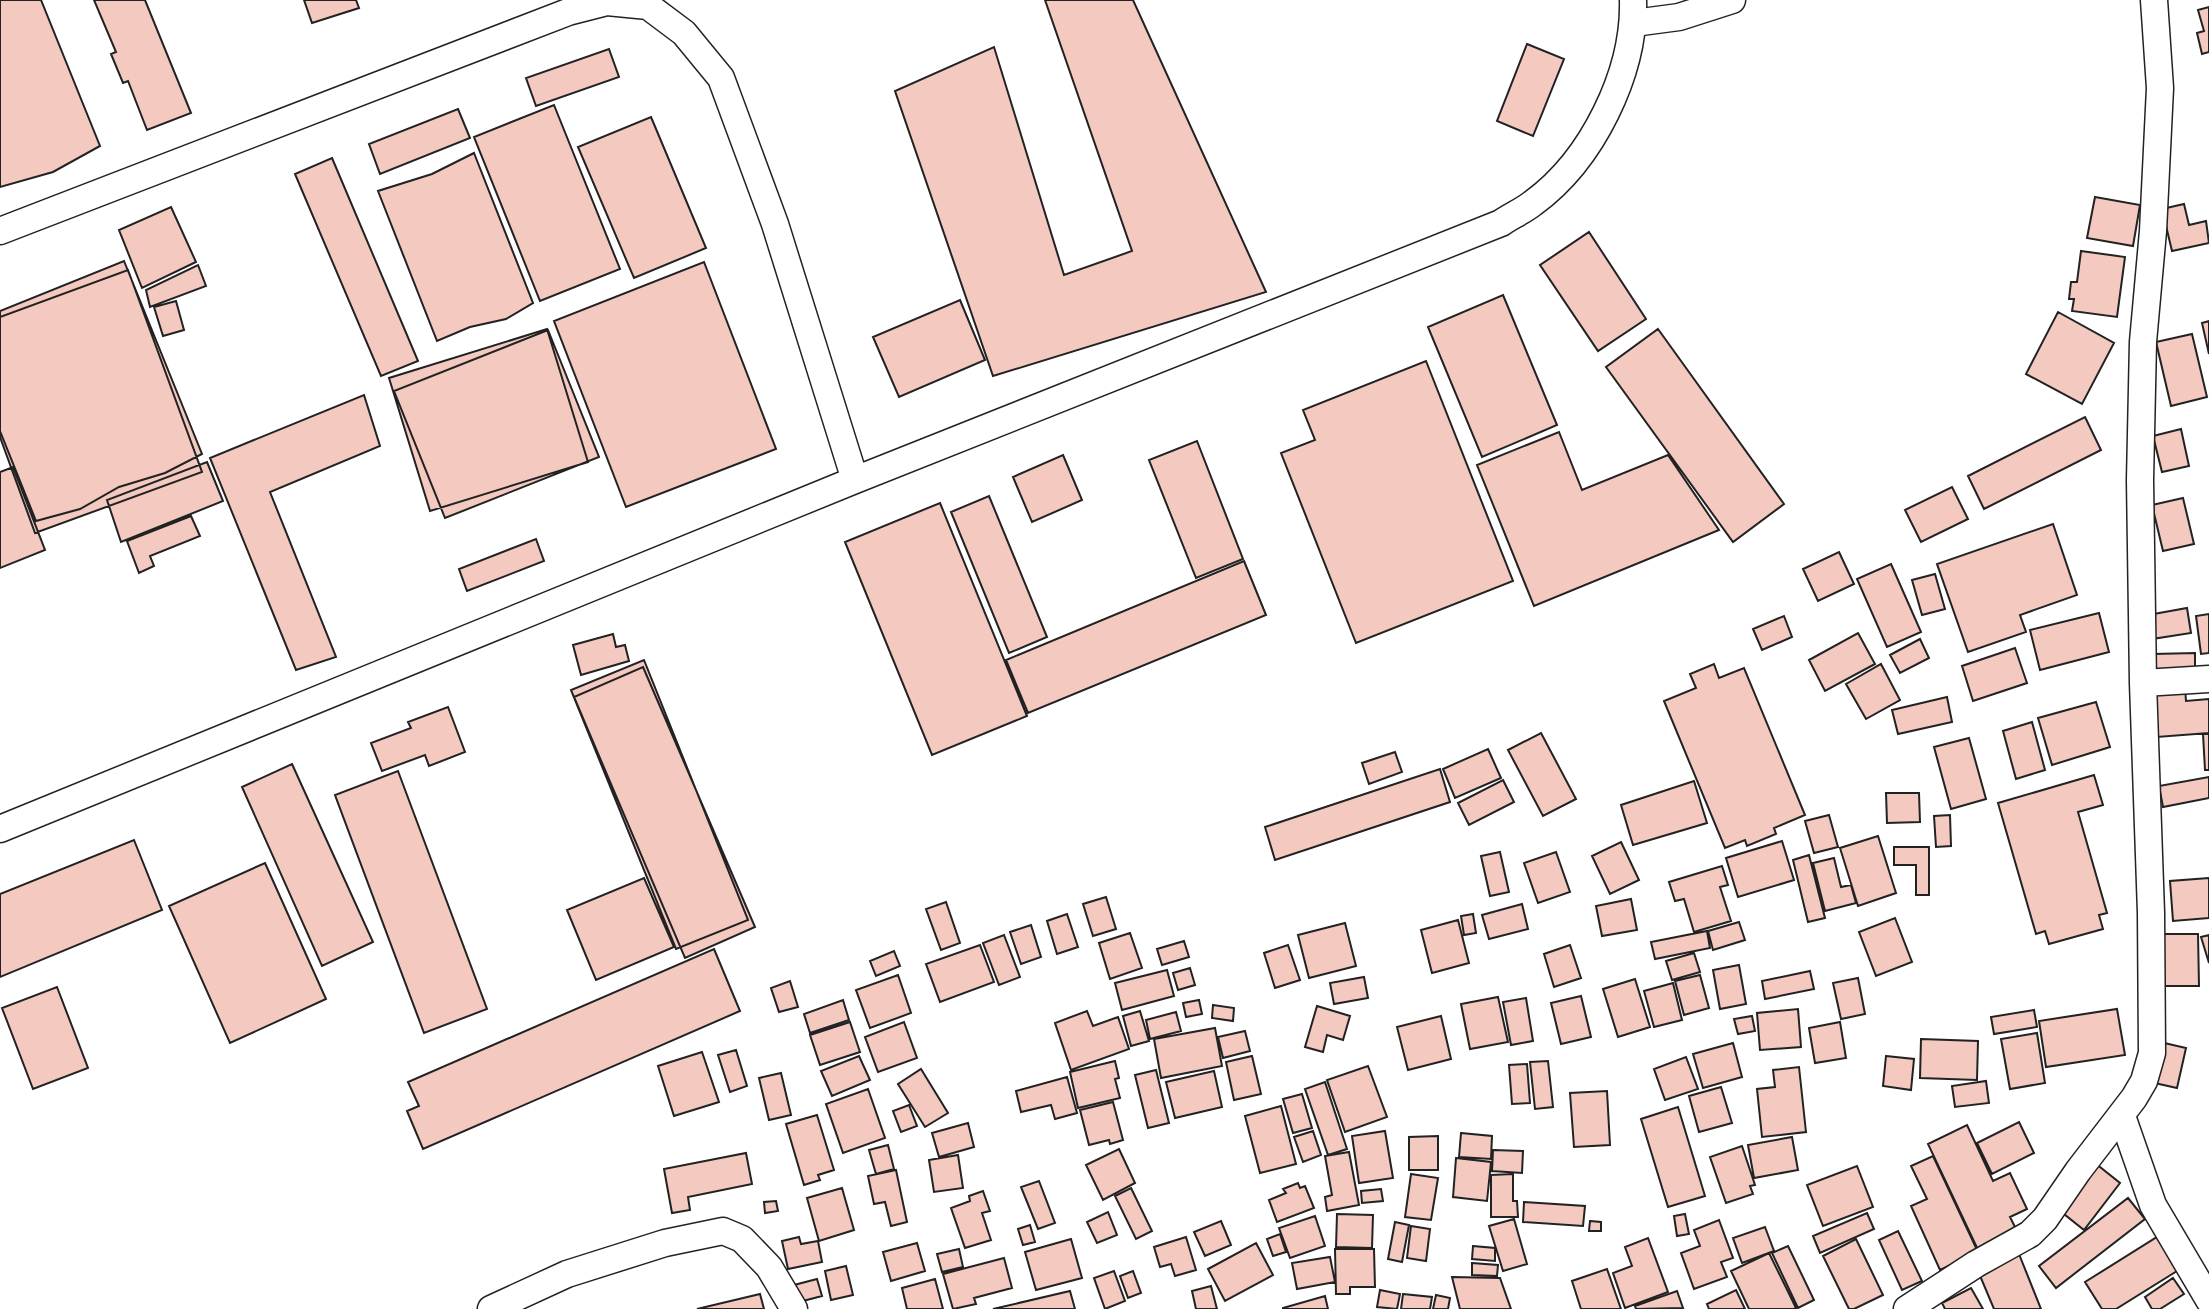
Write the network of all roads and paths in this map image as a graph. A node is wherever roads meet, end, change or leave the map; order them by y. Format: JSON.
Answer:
{"nodes":[{"id":1,"x":1732,"y":0,"type":"edge"},
{"id":2,"x":2154,"y":0,"type":"edge"},
{"id":3,"x":1634,"y":12,"type":"edge"},
{"id":4,"x":0,"y":231,"type":"edge"},
{"id":5,"x":855,"y":480,"type":"junction"},
{"id":6,"x":2209,"y":679,"type":"edge"},
{"id":7,"x":2143,"y":683,"type":"junction"},
{"id":8,"x":0,"y":829,"type":"edge"},
{"id":9,"x":2122,"y":1116,"type":"junction"},
{"id":10,"x":2209,"y":1300,"type":"edge"},
{"id":11,"x":491,"y":1309,"type":"edge"},
{"id":12,"x":794,"y":1309,"type":"edge"},
{"id":13,"x":1907,"y":1309,"type":"edge"}],
"edges":[{"from":1,"to":3,"type":"street"},
{"from":2,"to":7,"type":"street"},
{"from":3,"to":5,"type":"street"},
{"from":4,"to":5,"type":"street"},
{"from":5,"to":8,"type":"street"},
{"from":6,"to":7,"type":"street"},
{"from":7,"to":9,"type":"street"},
{"from":9,"to":10,"type":"street"},
{"from":9,"to":13,"type":"street"},
{"from":11,"to":12,"type":"street"}]}
